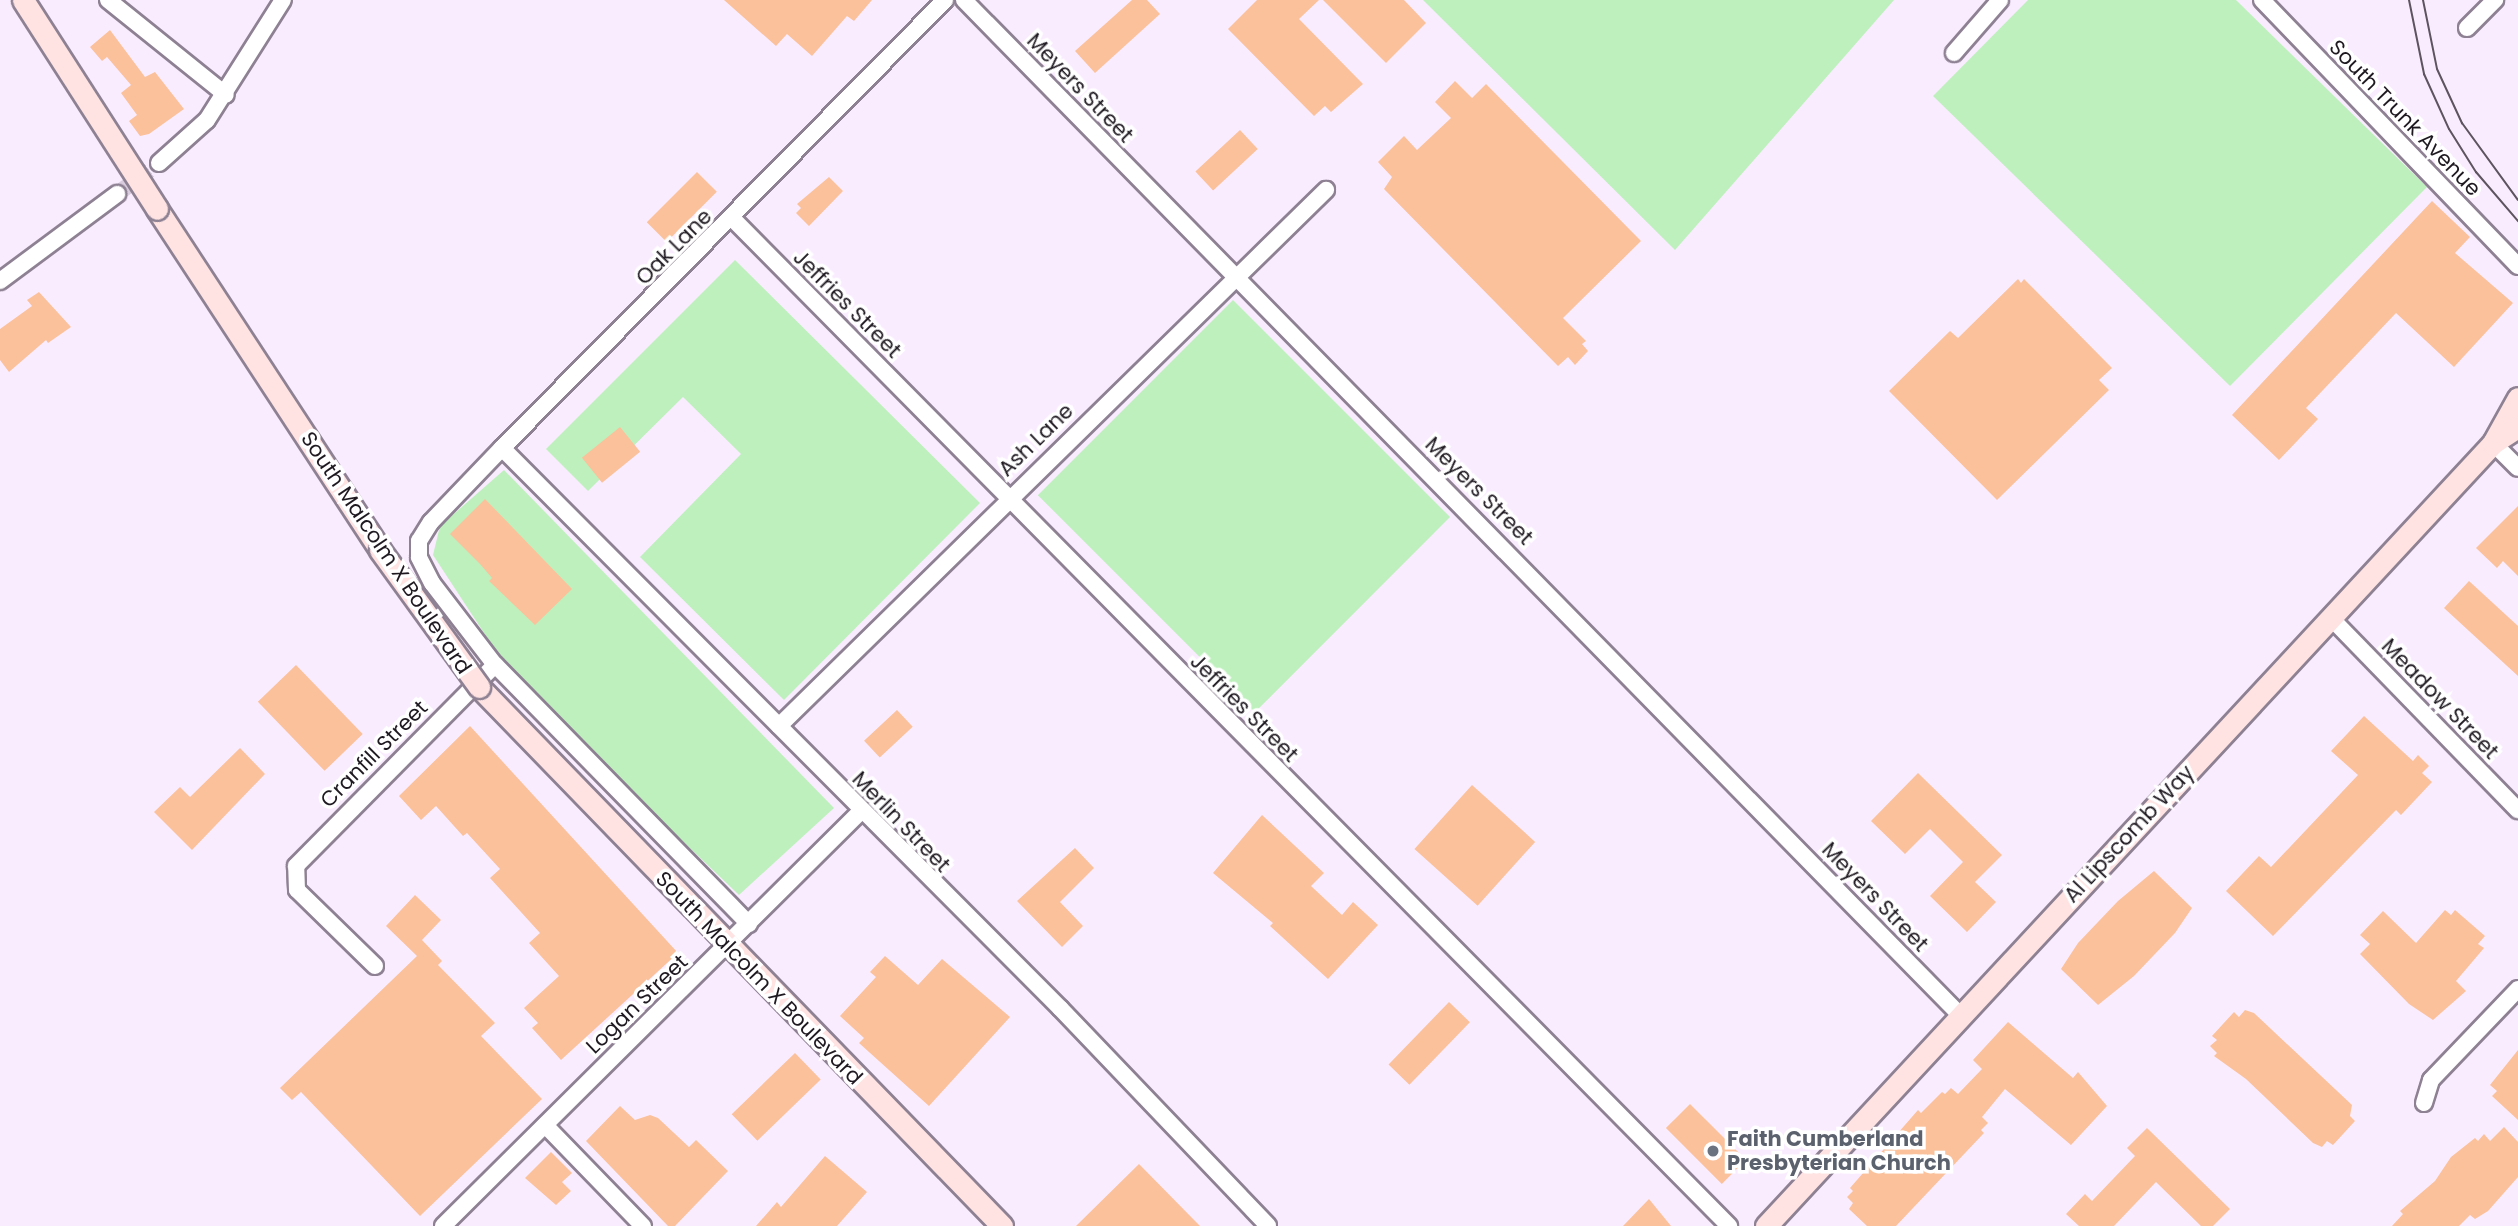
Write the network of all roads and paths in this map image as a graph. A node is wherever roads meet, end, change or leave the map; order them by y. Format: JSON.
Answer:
{"nodes":[{"id":1,"x":23,"y":0,"type":"edge"},
{"id":2,"x":108,"y":0,"type":"edge"},
{"id":3,"x":283,"y":0,"type":"edge"},
{"id":4,"x":945,"y":0,"type":"edge"},
{"id":5,"x":964,"y":0,"type":"edge"},
{"id":6,"x":2000,"y":0,"type":"edge"},
{"id":7,"x":2262,"y":0,"type":"edge"},
{"id":8,"x":2494,"y":0,"type":"edge"},
{"id":9,"x":2467,"y":28,"type":"dead end"},
{"id":10,"x":1954,"y":53,"type":"dead end"},
{"id":11,"x":226,"y":95,"type":"junction"},
{"id":12,"x":159,"y":163,"type":"tunnel mouth"},
{"id":13,"x":1326,"y":190,"type":"dead end"},
{"id":14,"x":117,"y":194,"type":"tunnel mouth"},
{"id":15,"x":732,"y":218,"type":"junction"},
{"id":16,"x":2518,"y":266,"type":"edge"},
{"id":17,"x":1234,"y":275,"type":"junction"},
{"id":18,"x":0,"y":281,"type":"edge"},
{"id":19,"x":2518,"y":398,"type":"edge"},
{"id":20,"x":2518,"y":427,"type":"edge"},
{"id":21,"x":2493,"y":443,"type":"junction"},
{"id":22,"x":502,"y":448,"type":"junction"},
{"id":23,"x":2518,"y":468,"type":"edge"},
{"id":24,"x":1007,"y":497,"type":"junction"},
{"id":25,"x":2331,"y":618,"type":"junction"},
{"id":26,"x":495,"y":665,"type":"junction"},
{"id":27,"x":779,"y":726,"type":"junction"},
{"id":28,"x":2518,"y":810,"type":"edge"},
{"id":29,"x":860,"y":812,"type":"junction"},
{"id":30,"x":749,"y":924,"type":"junction"},
{"id":31,"x":727,"y":946,"type":"junction"},
{"id":32,"x":375,"y":966,"type":"dead end"},
{"id":33,"x":2518,"y":989,"type":"edge"},
{"id":34,"x":1960,"y":1015,"type":"junction"},
{"id":35,"x":2424,"y":1103,"type":"dead end"},
{"id":36,"x":545,"y":1125,"type":"junction"},
{"id":37,"x":997,"y":1225,"type":"edge"},
{"id":38,"x":443,"y":1226,"type":"edge"},
{"id":39,"x":643,"y":1226,"type":"edge"},
{"id":40,"x":1268,"y":1226,"type":"edge"},
{"id":41,"x":1729,"y":1226,"type":"edge"},
{"id":42,"x":1766,"y":1226,"type":"edge"}],
"edges":[{"from":1,"to":31,"type":"street","name":"South Malcolm X Boulevard","bridge":true},
{"from":2,"to":11,"type":"street"},
{"from":3,"to":11,"type":"street"},
{"from":4,"to":15,"type":"street","name":"Oak Lane"},
{"from":5,"to":17,"type":"street","name":"Meyers Street"},
{"from":6,"to":10,"type":"street"},
{"from":7,"to":16,"type":"street","name":"South Trunk Avenue"},
{"from":8,"to":9,"type":"street"},
{"from":11,"to":12,"type":"street"},
{"from":13,"to":17,"type":"street","name":"Ash Lane"},
{"from":14,"to":18,"type":"street"},
{"from":15,"to":22,"type":"street","name":"Oak Lane"},
{"from":15,"to":24,"type":"street","name":"Jeffries Street"},
{"from":17,"to":24,"type":"street","name":"Ash Lane"},
{"from":17,"to":34,"type":"street","name":"Meyers Street"},
{"from":19,"to":21,"type":"street","name":"Al Lipscomb Way"},
{"from":20,"to":21,"type":"street","name":"Al Lipscomb Way"},
{"from":21,"to":23,"type":"street"},
{"from":21,"to":25,"type":"street","name":"Al Lipscomb Way"},
{"from":22,"to":26,"type":"street","name":"Oak Lane"},
{"from":22,"to":27,"type":"street","name":"Merlin Street"},
{"from":24,"to":27,"type":"street","name":"Ash Lane"},
{"from":24,"to":41,"type":"street","name":"Jeffries Street"},
{"from":25,"to":28,"type":"street","name":"Meadow Street"},
{"from":25,"to":34,"type":"street","name":"Al Lipscomb Way"},
{"from":26,"to":30,"type":"street"},
{"from":26,"to":32,"type":"street","name":"Cranfill Street"},
{"from":27,"to":29,"type":"street","name":"Merlin Street"},
{"from":29,"to":30,"type":"street","name":"Logan Street"},
{"from":29,"to":40,"type":"street","name":"Merlin Street"},
{"from":30,"to":31,"type":"street","name":"Logan Street"},
{"from":31,"to":36,"type":"street","name":"Logan Street"},
{"from":31,"to":37,"type":"street","name":"South Malcolm X Boulevard"},
{"from":33,"to":35,"type":"street"},
{"from":34,"to":42,"type":"street","name":"Al Lipscomb Way"},
{"from":36,"to":38,"type":"street","name":"Logan Street"},
{"from":36,"to":39,"type":"street"}]}
